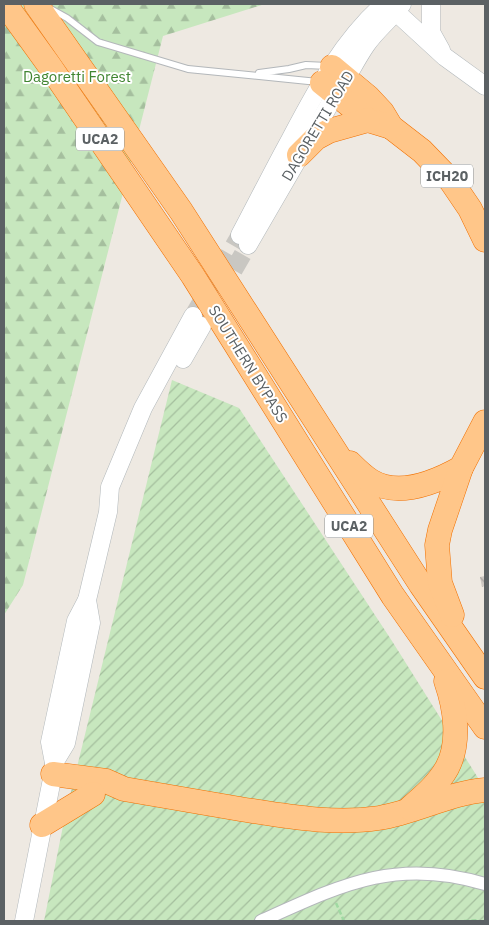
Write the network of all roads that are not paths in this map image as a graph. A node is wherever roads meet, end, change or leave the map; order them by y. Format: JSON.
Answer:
{"nodes":[{"id":1,"x":5,"y":4,"type":"edge"},
{"id":2,"x":36,"y":4,"type":"edge"},
{"id":3,"x":41,"y":4,"type":"edge"},
{"id":4,"x":431,"y":4,"type":"edge"},
{"id":5,"x":391,"y":6,"type":"edge"},
{"id":6,"x":445,"y":57,"type":"junction"},
{"id":7,"x":250,"y":74,"type":"junction"},
{"id":8,"x":334,"y":81,"type":"junction"},
{"id":9,"x":485,"y":86,"type":"edge"},
{"id":10,"x":368,"y":120,"type":"junction"},
{"id":11,"x":391,"y":127,"type":"junction"},
{"id":12,"x":299,"y":156,"type":"junction"},
{"id":13,"x":485,"y":240,"type":"edge"},
{"id":14,"x":197,"y":321,"type":"tunnel mouth"},
{"id":15,"x":485,"y":422,"type":"edge"},
{"id":16,"x":334,"y":449,"type":"junction"},
{"id":17,"x":461,"y":468,"type":"junction"},
{"id":18,"x":438,"y":661,"type":"junction"},
{"id":19,"x":485,"y":672,"type":"edge"},
{"id":20,"x":485,"y":677,"type":"edge"},
{"id":21,"x":485,"y":727,"type":"edge"},
{"id":22,"x":52,"y":776,"type":"junction"},
{"id":23,"x":124,"y":790,"type":"junction"},
{"id":24,"x":485,"y":790,"type":"edge"},
{"id":25,"x":93,"y":794,"type":"junction"},
{"id":26,"x":405,"y":812,"type":"junction"},
{"id":27,"x":42,"y":825,"type":"junction"},
{"id":28,"x":485,"y":884,"type":"edge"},
{"id":29,"x":24,"y":921,"type":"edge"},
{"id":30,"x":261,"y":921,"type":"edge"}],
"edges":[{"from":1,"to":18,"type":"highway","name":"SOUTHERN BYPASS","number":"UCA2"},
{"from":2,"to":16,"type":"highway","name":"SOUTHERN BYPASS","number":"UCA2"},
{"from":3,"to":7,"type":"lane"},
{"from":4,"to":6,"type":"main road"},
{"from":5,"to":6,"type":"main road"},
{"from":5,"to":8,"type":"main road","name":"DAGORETTI ROAD"},
{"from":6,"to":9,"type":"main road"},
{"from":7,"to":8,"type":"lane"},
{"from":7,"to":8,"type":"lane"},
{"from":8,"to":10,"type":"highway","number":"ICH20"},
{"from":8,"to":11,"type":"highway"},
{"from":8,"to":12,"type":"main road","name":"DAGORETTI ROAD"},
{"from":8,"to":12,"type":"main road","name":"DAGORETTI ROAD"},
{"from":10,"to":11,"type":"highway","number":"ICH20"},
{"from":10,"to":12,"type":"highway"},
{"from":11,"to":13,"type":"highway","number":"ICH20"},
{"from":14,"to":22,"type":"main road"},
{"from":15,"to":17,"type":"highway"},
{"from":16,"to":17,"type":"highway"},
{"from":16,"to":20,"type":"highway","name":"SOUTHERN BYPASS","number":"UCA2"},
{"from":17,"to":19,"type":"highway"},
{"from":18,"to":21,"type":"highway","name":"SOUTHERN BYPASS","number":"UCA2"},
{"from":18,"to":26,"type":"highway"},
{"from":22,"to":23,"type":"highway"},
{"from":22,"to":25,"type":"highway"},
{"from":22,"to":27,"type":"main road"},
{"from":23,"to":25,"type":"highway"},
{"from":23,"to":26,"type":"highway"},
{"from":24,"to":26,"type":"highway"},
{"from":25,"to":27,"type":"highway"},
{"from":27,"to":29,"type":"main road"},
{"from":28,"to":30,"type":"street"}]}
